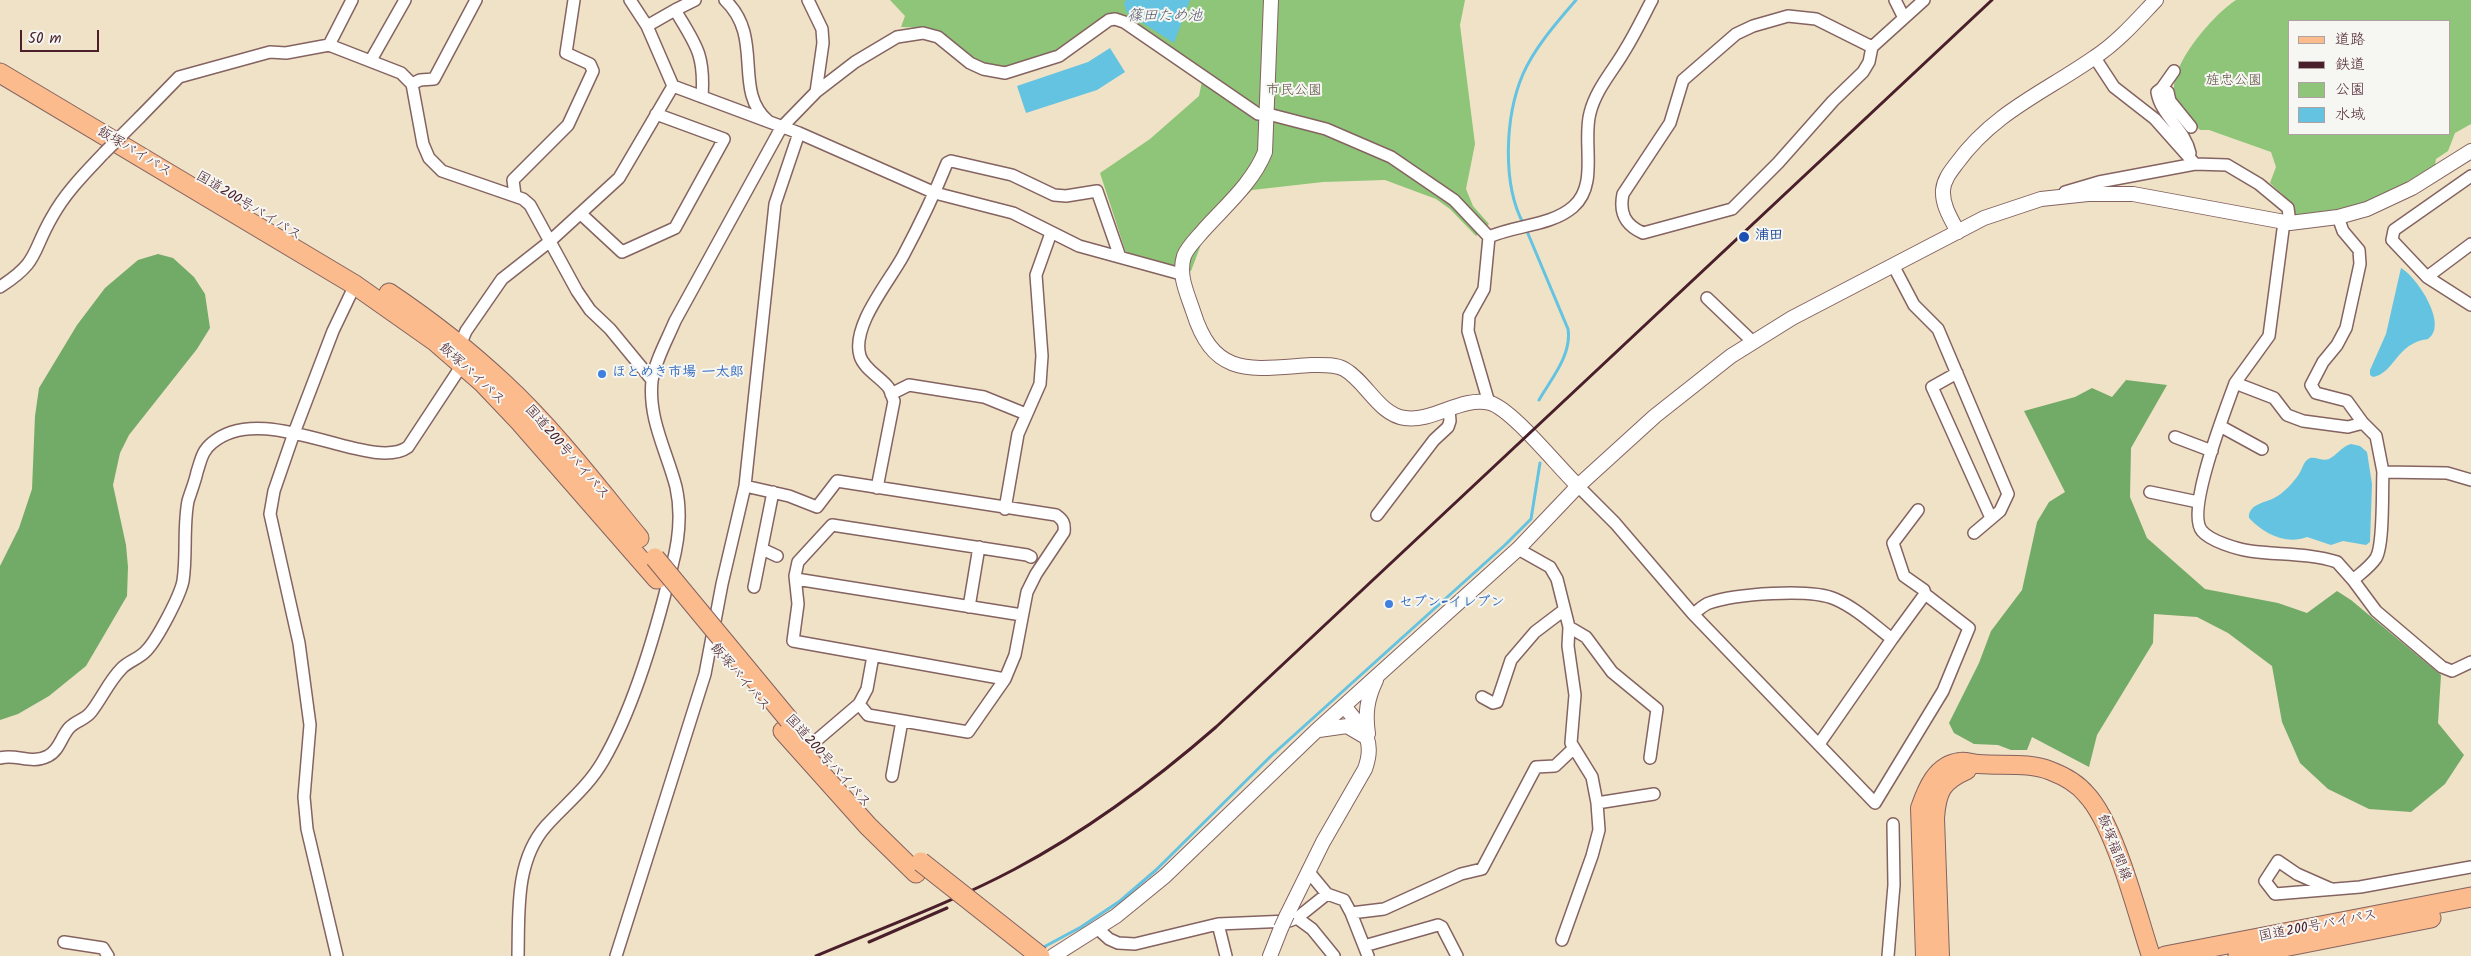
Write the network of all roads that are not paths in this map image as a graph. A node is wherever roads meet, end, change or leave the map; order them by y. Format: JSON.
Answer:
{"nodes":[{"id":1,"x":352,"y":0,"type":"edge"},
{"id":2,"x":405,"y":0,"type":"edge"},
{"id":3,"x":574,"y":0,"type":"edge"},
{"id":4,"x":630,"y":0,"type":"edge"},
{"id":5,"x":695,"y":0,"type":"edge"},
{"id":6,"x":725,"y":0,"type":"edge"},
{"id":7,"x":808,"y":0,"type":"edge"},
{"id":8,"x":1271,"y":0,"type":"edge"},
{"id":9,"x":1652,"y":0,"type":"edge"},
{"id":10,"x":1895,"y":0,"type":"edge"},
{"id":11,"x":1924,"y":0,"type":"edge"},
{"id":12,"x":2156,"y":0,"type":"edge"},
{"id":13,"x":473,"y":1,"type":"edge"},
{"id":14,"x":674,"y":10,"type":"junction"},
{"id":15,"x":1904,"y":18,"type":"junction"},
{"id":16,"x":648,"y":26,"type":"junction"},
{"id":17,"x":329,"y":45,"type":"junction"},
{"id":18,"x":1872,"y":47,"type":"junction"},
{"id":19,"x":0,"y":58,"type":"edge"},
{"id":20,"x":2095,"y":58,"type":"junction"},
{"id":21,"x":370,"y":60,"type":"junction"},
{"id":22,"x":2174,"y":71,"type":"dead end"},
{"id":23,"x":0,"y":73,"type":"edge"},
{"id":24,"x":412,"y":84,"type":"junction"},
{"id":25,"x":673,"y":86,"type":"junction"},
{"id":26,"x":2162,"y":88,"type":"junction"},
{"id":27,"x":816,"y":92,"type":"junction"},
{"id":28,"x":702,"y":97,"type":"junction"},
{"id":29,"x":656,"y":114,"type":"junction"},
{"id":30,"x":1268,"y":114,"type":"junction"},
{"id":31,"x":776,"y":126,"type":"junction"},
{"id":32,"x":2191,"y":127,"type":"dead end"},
{"id":33,"x":799,"y":134,"type":"junction"},
{"id":34,"x":2471,"y":151,"type":"edge"},
{"id":35,"x":2193,"y":162,"type":"junction"},
{"id":36,"x":2471,"y":177,"type":"edge"},
{"id":37,"x":935,"y":193,"type":"junction"},
{"id":38,"x":515,"y":195,"type":"junction"},
{"id":39,"x":2041,"y":198,"type":"junction"},
{"id":40,"x":581,"y":214,"type":"junction"},
{"id":41,"x":2338,"y":217,"type":"junction"},
{"id":42,"x":2287,"y":222,"type":"junction"},
{"id":43,"x":1958,"y":232,"type":"junction"},
{"id":44,"x":1051,"y":234,"type":"junction"},
{"id":45,"x":1489,"y":237,"type":"junction"},
{"id":46,"x":549,"y":242,"type":"junction"},
{"id":47,"x":2471,"y":244,"type":"edge"},
{"id":48,"x":1120,"y":257,"type":"junction"},
{"id":49,"x":1894,"y":267,"type":"junction"},
{"id":50,"x":1181,"y":274,"type":"junction"},
{"id":51,"x":2427,"y":276,"type":"junction"},
{"id":52,"x":356,"y":284,"type":"junction"},
{"id":53,"x":0,"y":287,"type":"edge"},
{"id":54,"x":1707,"y":298,"type":"dead end"},
{"id":55,"x":2471,"y":305,"type":"edge"},
{"id":56,"x":1753,"y":342,"type":"junction"},
{"id":57,"x":460,"y":345,"type":"junction"},
{"id":58,"x":462,"y":365,"type":"junction"},
{"id":59,"x":1957,"y":373,"type":"junction"},
{"id":60,"x":652,"y":380,"type":"junction"},
{"id":61,"x":2235,"y":383,"type":"junction"},
{"id":62,"x":891,"y":394,"type":"junction"},
{"id":63,"x":1489,"y":403,"type":"junction"},
{"id":64,"x":1449,"y":409,"type":"junction"},
{"id":65,"x":1026,"y":414,"type":"junction"},
{"id":66,"x":2363,"y":423,"type":"junction"},
{"id":67,"x":2220,"y":426,"type":"junction"},
{"id":68,"x":294,"y":433,"type":"junction"},
{"id":69,"x":2175,"y":437,"type":"dead end"},
{"id":70,"x":2262,"y":450,"type":"dead end"},
{"id":71,"x":2212,"y":452,"type":"junction"},
{"id":72,"x":2382,"y":472,"type":"junction"},
{"id":73,"x":2471,"y":480,"type":"edge"},
{"id":74,"x":745,"y":486,"type":"junction"},
{"id":75,"x":1578,"y":486,"type":"junction"},
{"id":76,"x":877,"y":488,"type":"junction"},
{"id":77,"x":773,"y":492,"type":"junction"},
{"id":78,"x":2150,"y":492,"type":"dead end"},
{"id":79,"x":2198,"y":502,"type":"junction"},
{"id":80,"x":1005,"y":509,"type":"junction"},
{"id":81,"x":1918,"y":510,"type":"dead end"},
{"id":82,"x":1377,"y":515,"type":"dead end"},
{"id":83,"x":1991,"y":518,"type":"junction"},
{"id":84,"x":1974,"y":533,"type":"dead end"},
{"id":85,"x":979,"y":547,"type":"junction"},
{"id":86,"x":762,"y":549,"type":"junction"},
{"id":87,"x":1518,"y":549,"type":"junction"},
{"id":88,"x":777,"y":556,"type":"dead end"},
{"id":89,"x":1031,"y":558,"type":"dead end"},
{"id":90,"x":796,"y":579,"type":"junction"},
{"id":91,"x":2352,"y":580,"type":"junction"},
{"id":92,"x":754,"y":587,"type":"dead end"},
{"id":93,"x":1924,"y":594,"type":"junction"},
{"id":94,"x":970,"y":607,"type":"junction"},
{"id":95,"x":1564,"y":610,"type":"junction"},
{"id":96,"x":1693,"y":614,"type":"junction"},
{"id":97,"x":1022,"y":616,"type":"junction"},
{"id":98,"x":1569,"y":627,"type":"junction"},
{"id":99,"x":1892,"y":639,"type":"junction"},
{"id":100,"x":873,"y":656,"type":"junction"},
{"id":101,"x":2471,"y":662,"type":"edge"},
{"id":102,"x":1378,"y":676,"type":"junction"},
{"id":103,"x":1005,"y":680,"type":"junction"},
{"id":104,"x":1482,"y":697,"type":"dead end"},
{"id":105,"x":859,"y":704,"type":"junction"},
{"id":106,"x":1344,"y":706,"type":"junction"},
{"id":107,"x":902,"y":721,"type":"junction"},
{"id":108,"x":786,"y":726,"type":"junction"},
{"id":109,"x":1316,"y":731,"type":"junction"},
{"id":110,"x":1368,"y":739,"type":"junction"},
{"id":111,"x":1819,"y":744,"type":"junction"},
{"id":112,"x":811,"y":745,"type":"junction"},
{"id":113,"x":1574,"y":748,"type":"junction"},
{"id":114,"x":0,"y":758,"type":"edge"},
{"id":115,"x":1650,"y":758,"type":"dead end"},
{"id":116,"x":1979,"y":764,"type":"junction"},
{"id":117,"x":892,"y":776,"type":"dead end"},
{"id":118,"x":1654,"y":794,"type":"dead end"},
{"id":119,"x":1597,"y":803,"type":"junction"},
{"id":120,"x":1893,"y":824,"type":"dead end"},
{"id":121,"x":918,"y":867,"type":"junction"},
{"id":122,"x":2471,"y":867,"type":"edge"},
{"id":123,"x":1308,"y":871,"type":"junction"},
{"id":124,"x":2331,"y":890,"type":"junction"},
{"id":125,"x":1326,"y":894,"type":"junction"},
{"id":126,"x":2471,"y":897,"type":"edge"},
{"id":127,"x":2471,"y":910,"type":"edge"},
{"id":128,"x":1352,"y":913,"type":"junction"},
{"id":129,"x":1292,"y":916,"type":"junction"},
{"id":130,"x":1218,"y":924,"type":"junction"},
{"id":131,"x":1098,"y":929,"type":"junction"},
{"id":132,"x":1562,"y":940,"type":"dead end"},
{"id":133,"x":64,"y":942,"type":"dead end"},
{"id":134,"x":1366,"y":951,"type":"edge"},
{"id":135,"x":2232,"y":952,"type":"edge"},
{"id":136,"x":108,"y":956,"type":"edge"},
{"id":137,"x":337,"y":956,"type":"edge"},
{"id":138,"x":518,"y":956,"type":"edge"},
{"id":139,"x":616,"y":956,"type":"edge"},
{"id":140,"x":1019,"y":956,"type":"edge"},
{"id":141,"x":1040,"y":956,"type":"edge"},
{"id":142,"x":1053,"y":956,"type":"edge"},
{"id":143,"x":1226,"y":956,"type":"edge"},
{"id":144,"x":1270,"y":956,"type":"edge"},
{"id":145,"x":1334,"y":956,"type":"edge"},
{"id":146,"x":1457,"y":956,"type":"edge"},
{"id":147,"x":1888,"y":956,"type":"edge"},
{"id":148,"x":1925,"y":956,"type":"edge"},
{"id":149,"x":1940,"y":956,"type":"edge"},
{"id":150,"x":2152,"y":956,"type":"edge"},
{"id":151,"x":2165,"y":956,"type":"edge"}],
"edges":[{"from":1,"to":17,"type":"street"},
{"from":2,"to":21,"type":"street"},
{"from":3,"to":38,"type":"street"},
{"from":4,"to":16,"type":"street"},
{"from":5,"to":14,"type":"street"},
{"from":6,"to":31,"type":"street"},
{"from":7,"to":27,"type":"street"},
{"from":8,"to":30,"type":"street"},
{"from":9,"to":45,"type":"street"},
{"from":10,"to":15,"type":"street"},
{"from":11,"to":15,"type":"street"},
{"from":12,"to":20,"type":"street"},
{"from":13,"to":24,"type":"street"},
{"from":14,"to":16,"type":"street"},
{"from":14,"to":28,"type":"street"},
{"from":15,"to":18,"type":"street"},
{"from":16,"to":25,"type":"street"},
{"from":17,"to":21,"type":"street"},
{"from":17,"to":53,"type":"street","bridge":true},
{"from":18,"to":18,"type":"street"},
{"from":19,"to":57,"type":"highway","name":"国道200号バイパス"},
{"from":20,"to":35,"type":"street"},
{"from":20,"to":43,"type":"street"},
{"from":21,"to":24,"type":"street"},
{"from":22,"to":26,"type":"street"},
{"from":23,"to":52,"type":"highway","name":"飯塚バイパス"},
{"from":24,"to":38,"type":"street"},
{"from":25,"to":28,"type":"street"},
{"from":25,"to":29,"type":"street"},
{"from":26,"to":32,"type":"street"},
{"from":26,"to":35,"type":"street"},
{"from":27,"to":30,"type":"street"},
{"from":27,"to":31,"type":"street"},
{"from":28,"to":31,"type":"street"},
{"from":29,"to":40,"type":"street"},
{"from":29,"to":40,"type":"street"},
{"from":30,"to":45,"type":"street"},
{"from":30,"to":50,"type":"street"},
{"from":31,"to":33,"type":"street"},
{"from":31,"to":60,"type":"street"},
{"from":33,"to":37,"type":"street"},
{"from":33,"to":74,"type":"street"},
{"from":34,"to":41,"type":"street"},
{"from":35,"to":39,"type":"street"},
{"from":35,"to":42,"type":"street"},
{"from":36,"to":51,"type":"street"},
{"from":37,"to":44,"type":"street"},
{"from":37,"to":48,"type":"street"},
{"from":37,"to":62,"type":"street"},
{"from":38,"to":46,"type":"street"},
{"from":39,"to":42,"type":"street"},
{"from":39,"to":43,"type":"street"},
{"from":40,"to":46,"type":"street"},
{"from":41,"to":42,"type":"street"},
{"from":41,"to":66,"type":"street"},
{"from":42,"to":61,"type":"street"},
{"from":43,"to":49,"type":"street"},
{"from":44,"to":48,"type":"street"},
{"from":44,"to":65,"type":"street"},
{"from":45,"to":63,"type":"street"},
{"from":46,"to":57,"type":"street"},
{"from":46,"to":60,"type":"street"},
{"from":47,"to":51,"type":"street"},
{"from":48,"to":50,"type":"street"},
{"from":49,"to":56,"type":"street"},
{"from":49,"to":59,"type":"street"},
{"from":50,"to":64,"type":"street"},
{"from":51,"to":55,"type":"street"},
{"from":52,"to":58,"type":"highway","name":"飯塚バイパス"},
{"from":52,"to":68,"type":"street"},
{"from":54,"to":56,"type":"street"},
{"from":56,"to":75,"type":"street"},
{"from":57,"to":58,"type":"street"},
{"from":57,"to":108,"type":"highway","name":"国道200号バイパス","bridge":true},
{"from":58,"to":68,"type":"street"},
{"from":58,"to":108,"type":"highway","name":"飯塚バイパス"},
{"from":59,"to":83,"type":"street"},
{"from":59,"to":83,"type":"street"},
{"from":60,"to":138,"type":"street"},
{"from":61,"to":66,"type":"street"},
{"from":61,"to":67,"type":"street"},
{"from":62,"to":65,"type":"street"},
{"from":62,"to":76,"type":"street"},
{"from":63,"to":64,"type":"street"},
{"from":63,"to":75,"type":"street"},
{"from":64,"to":82,"type":"street"},
{"from":65,"to":80,"type":"street"},
{"from":66,"to":72,"type":"street"},
{"from":67,"to":70,"type":"street"},
{"from":67,"to":71,"type":"street"},
{"from":68,"to":114,"type":"street"},
{"from":68,"to":137,"type":"street"},
{"from":69,"to":71,"type":"street"},
{"from":71,"to":79,"type":"street"},
{"from":72,"to":73,"type":"street"},
{"from":72,"to":91,"type":"street"},
{"from":74,"to":77,"type":"street"},
{"from":74,"to":139,"type":"street"},
{"from":75,"to":87,"type":"street"},
{"from":75,"to":96,"type":"street"},
{"from":76,"to":77,"type":"street"},
{"from":76,"to":80,"type":"street"},
{"from":77,"to":86,"type":"street"},
{"from":78,"to":79,"type":"street"},
{"from":79,"to":91,"type":"street"},
{"from":80,"to":97,"type":"street"},
{"from":81,"to":93,"type":"street"},
{"from":83,"to":84,"type":"street"},
{"from":85,"to":89,"type":"street"},
{"from":85,"to":90,"type":"street"},
{"from":85,"to":94,"type":"street"},
{"from":86,"to":88,"type":"street"},
{"from":86,"to":92,"type":"street"},
{"from":87,"to":95,"type":"street"},
{"from":87,"to":102,"type":"street"},
{"from":90,"to":94,"type":"street"},
{"from":90,"to":100,"type":"street"},
{"from":91,"to":101,"type":"street"},
{"from":93,"to":99,"type":"street"},
{"from":93,"to":111,"type":"street"},
{"from":94,"to":97,"type":"street"},
{"from":95,"to":98,"type":"street"},
{"from":95,"to":104,"type":"street"},
{"from":96,"to":99,"type":"street"},
{"from":96,"to":111,"type":"street"},
{"from":97,"to":103,"type":"street"},
{"from":98,"to":113,"type":"street"},
{"from":98,"to":115,"type":"street"},
{"from":99,"to":111,"type":"street"},
{"from":100,"to":103,"type":"street"},
{"from":100,"to":105,"type":"street"},
{"from":102,"to":106,"type":"street"},
{"from":102,"to":110,"type":"street"},
{"from":103,"to":107,"type":"street"},
{"from":105,"to":107,"type":"street"},
{"from":105,"to":112,"type":"street"},
{"from":106,"to":109,"type":"street"},
{"from":106,"to":110,"type":"street"},
{"from":107,"to":117,"type":"street"},
{"from":108,"to":112,"type":"highway","name":"国道200号バイパス"},
{"from":108,"to":121,"type":"highway","name":"飯塚バイパス"},
{"from":109,"to":110,"type":"street"},
{"from":109,"to":131,"type":"street"},
{"from":110,"to":123,"type":"street"},
{"from":112,"to":121,"type":"highway","name":"国道200号バイパス"},
{"from":113,"to":119,"type":"street"},
{"from":113,"to":128,"type":"street"},
{"from":116,"to":148,"type":"main road","name":"飯塚福間線"},
{"from":116,"to":149,"type":"main road","name":"飯塚福間線"},
{"from":116,"to":150,"type":"main road","name":"飯塚福間線"},
{"from":118,"to":119,"type":"street"},
{"from":119,"to":132,"type":"street"},
{"from":120,"to":147,"type":"street"},
{"from":121,"to":140,"type":"highway","name":"飯塚バイパス"},
{"from":121,"to":141,"type":"highway","name":"国道200号バイパス","bridge":true},
{"from":122,"to":124,"type":"street"},
{"from":123,"to":125,"type":"street"},
{"from":123,"to":129,"type":"street"},
{"from":124,"to":124,"type":"street"},
{"from":125,"to":128,"type":"street"},
{"from":125,"to":129,"type":"street"},
{"from":126,"to":135,"type":"highway","name":"国道200号バイパス"},
{"from":127,"to":135,"type":"highway"},
{"from":128,"to":134,"type":"street"},
{"from":129,"to":130,"type":"street"},
{"from":129,"to":144,"type":"street","bridge":true},
{"from":129,"to":145,"type":"street"},
{"from":130,"to":131,"type":"street"},
{"from":130,"to":143,"type":"street"},
{"from":131,"to":142,"type":"street"},
{"from":133,"to":136,"type":"street"},
{"from":134,"to":146,"type":"street"},
{"from":135,"to":151,"type":"highway","name":"国道200号バイパス"}]}
